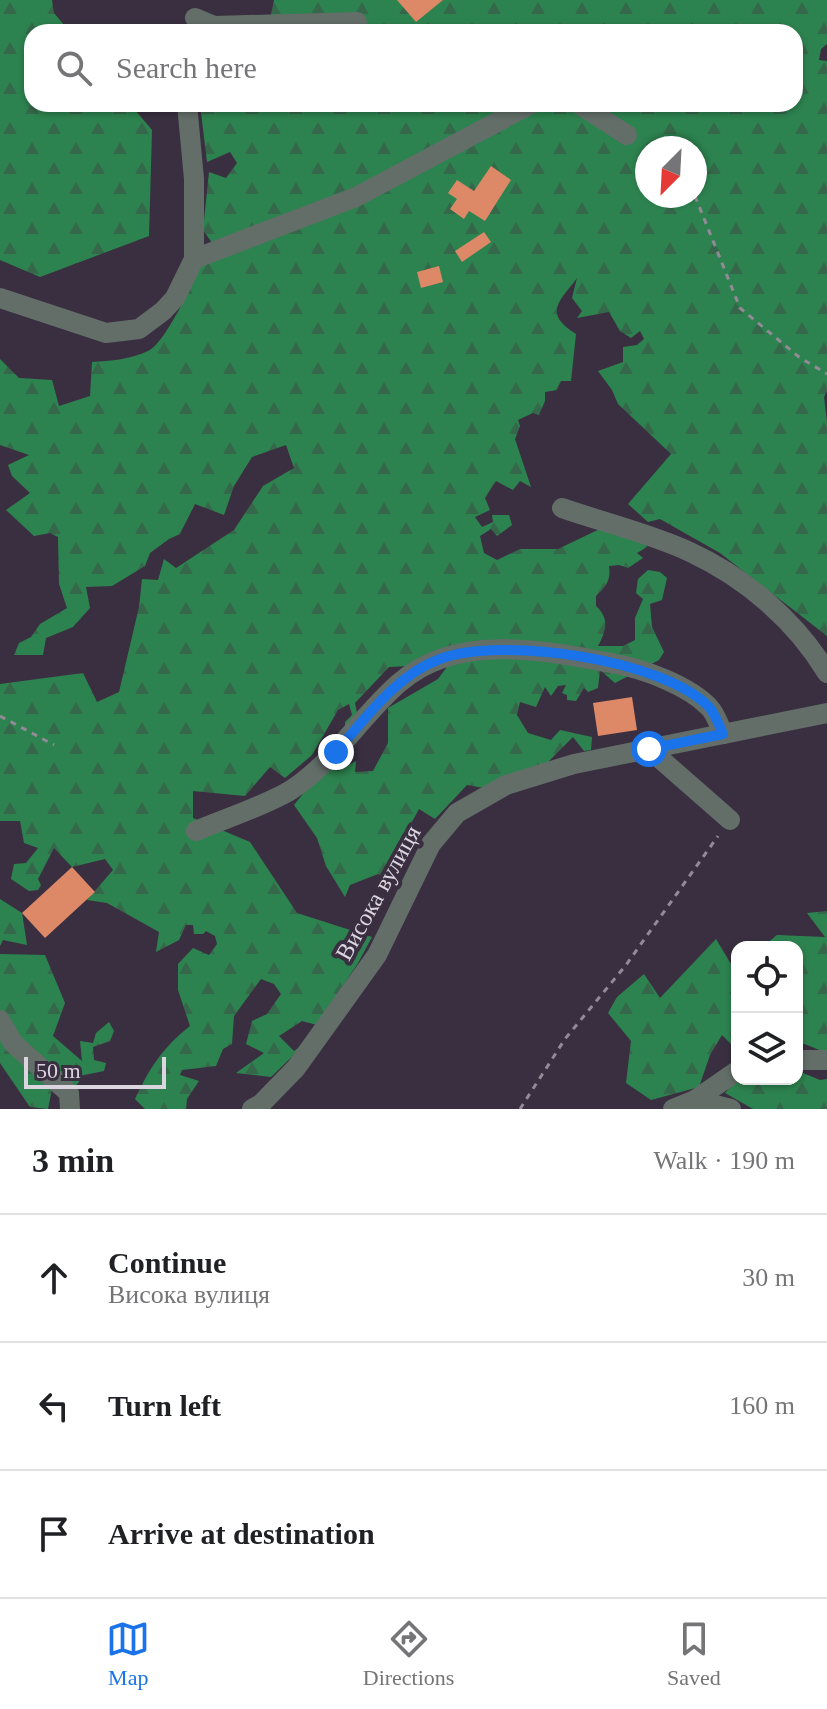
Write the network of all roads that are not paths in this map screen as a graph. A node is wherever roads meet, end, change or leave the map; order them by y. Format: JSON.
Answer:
{"nodes":[{"id":1,"x":357,"y":22,"type":"dead end"},
{"id":2,"x":286,"y":24,"type":"edge"},
{"id":3,"x":188,"y":112,"type":"edge"},
{"id":4,"x":516,"y":112,"type":"edge"},
{"id":5,"x":591,"y":112,"type":"edge"},
{"id":6,"x":627,"y":135,"type":"dead end"},
{"id":7,"x":194,"y":259,"type":"junction"},
{"id":8,"x":0,"y":298,"type":"edge"},
{"id":9,"x":562,"y":508,"type":"dead end"},
{"id":10,"x":827,"y":673,"type":"edge"},
{"id":11,"x":827,"y":713,"type":"edge"},
{"id":12,"x":723,"y":734,"type":"junction"},
{"id":13,"x":649,"y":749,"type":"junction"},
{"id":14,"x":730,"y":820,"type":"road end"},
{"id":15,"x":196,"y":831,"type":"dead end"},
{"id":16,"x":0,"y":1020,"type":"edge"},
{"id":17,"x":803,"y":1060,"type":"edge"},
{"id":18,"x":827,"y":1060,"type":"edge"},
{"id":19,"x":731,"y":1075,"type":"edge"},
{"id":20,"x":695,"y":1100,"type":"junction"},
{"id":21,"x":70,"y":1109,"type":"edge"},
{"id":22,"x":252,"y":1109,"type":"edge"},
{"id":23,"x":673,"y":1109,"type":"edge"},
{"id":24,"x":731,"y":1109,"type":"edge"}],
"edges":[{"from":1,"to":2,"type":"street"},
{"from":3,"to":7,"type":"street"},
{"from":4,"to":7,"type":"street"},
{"from":5,"to":6,"type":"street"},
{"from":7,"to":8,"type":"street"},
{"from":9,"to":10,"type":"street"},
{"from":11,"to":12,"type":"street","name":"Висока вулиця"},
{"from":12,"to":13,"type":"street","name":"Висока вулиця"},
{"from":12,"to":15,"type":"street"},
{"from":13,"to":14,"type":"street"},
{"from":13,"to":22,"type":"street","name":"Висока вулиця"},
{"from":16,"to":21,"type":"street"},
{"from":17,"to":18,"type":"street"},
{"from":19,"to":20,"type":"street"},
{"from":20,"to":23,"type":"street"},
{"from":20,"to":24,"type":"street"}]}
